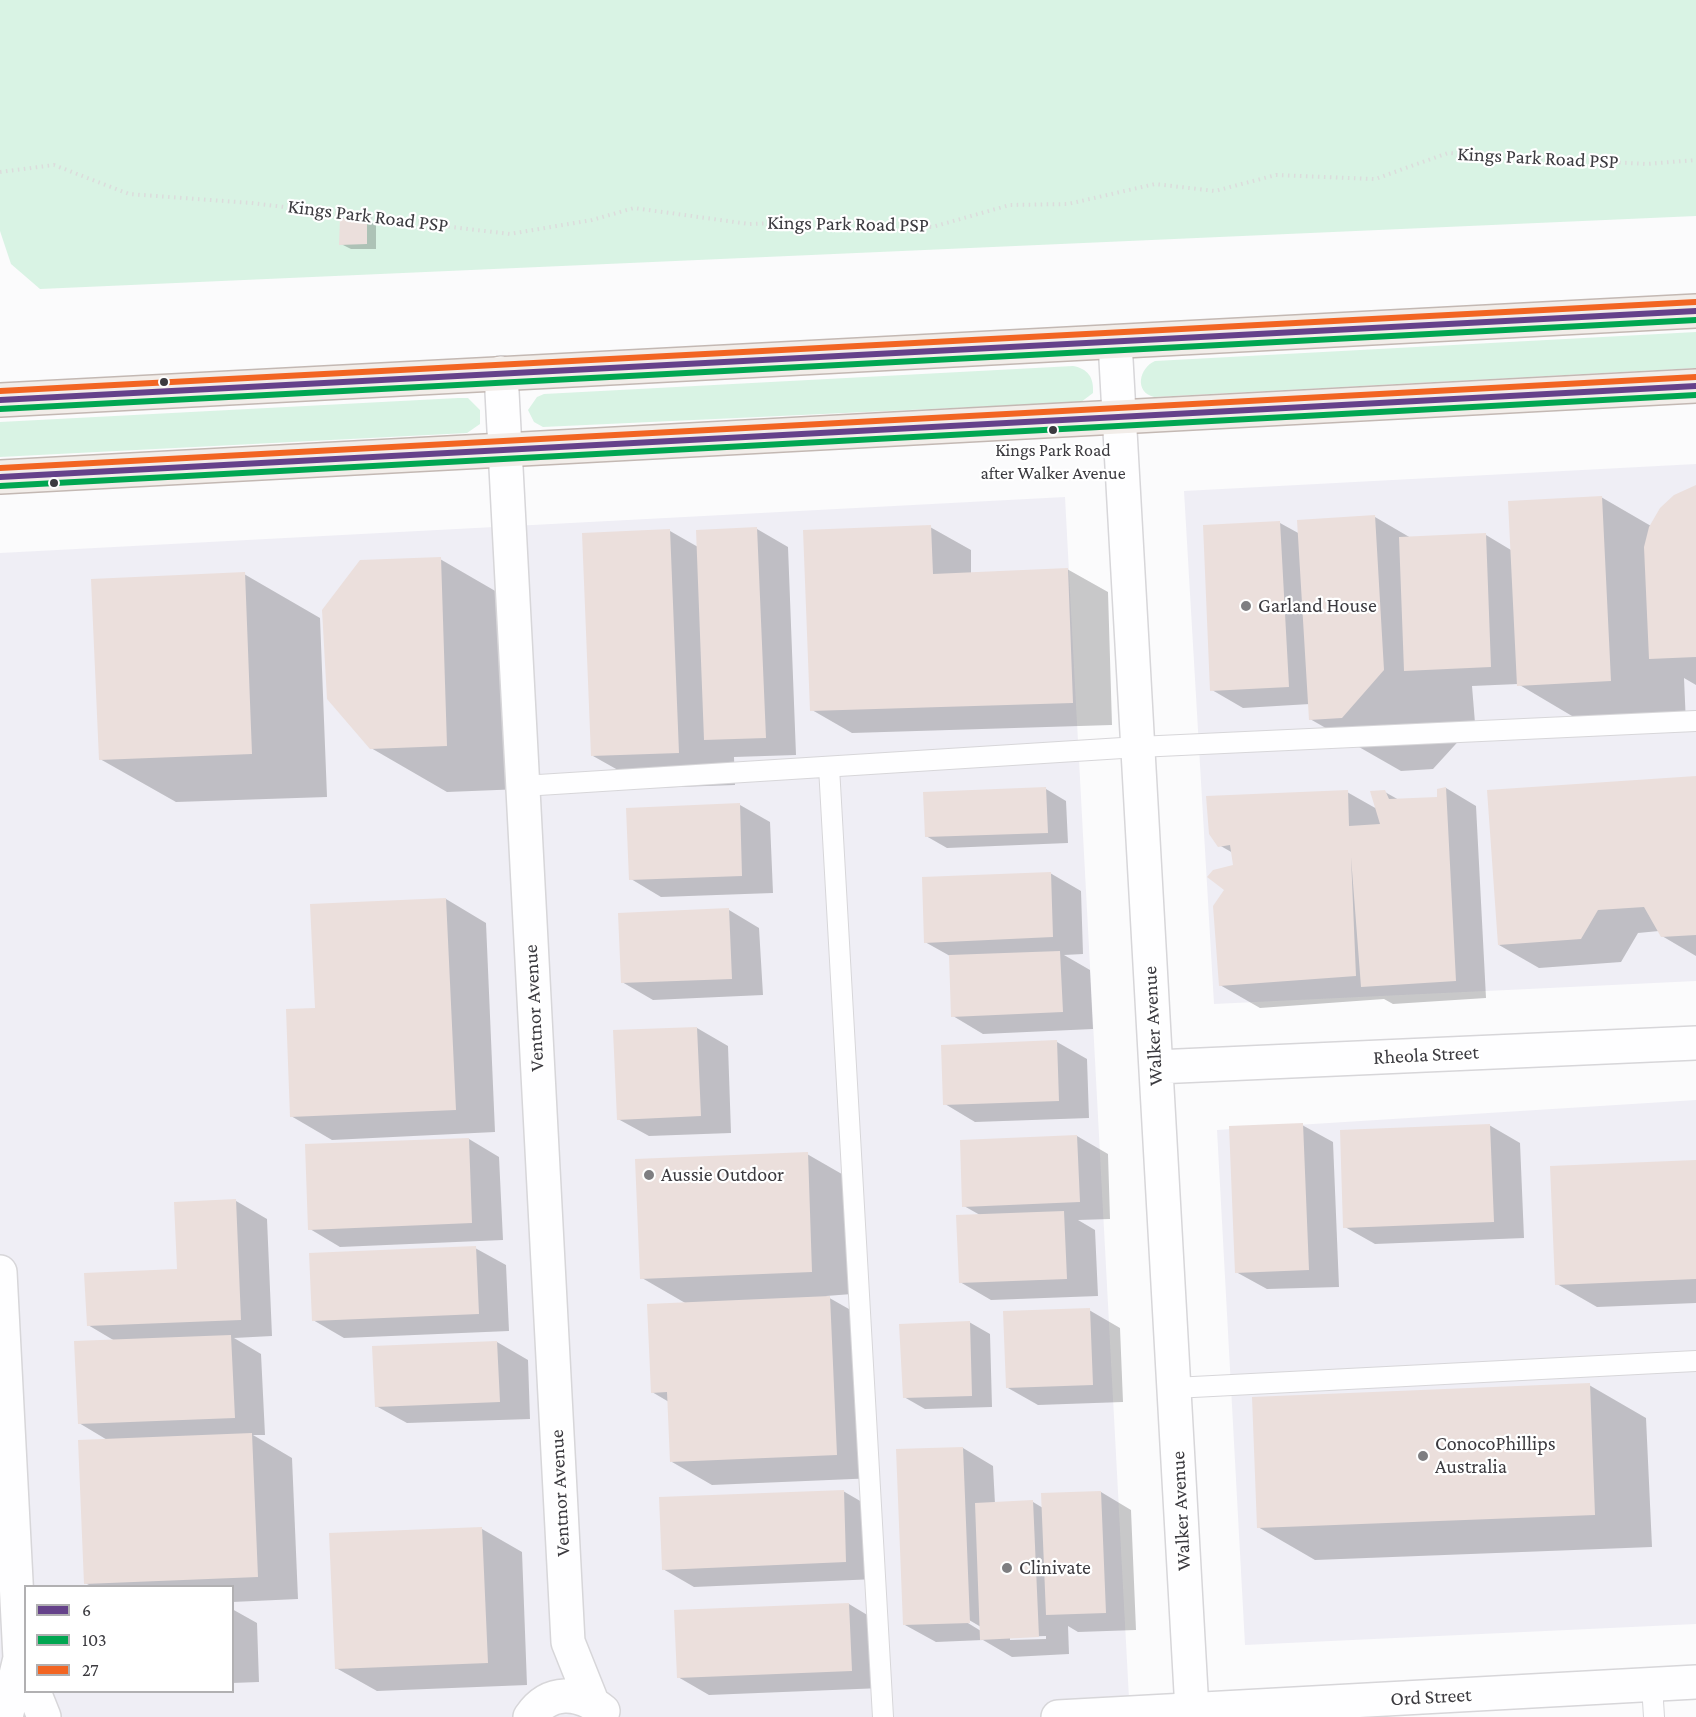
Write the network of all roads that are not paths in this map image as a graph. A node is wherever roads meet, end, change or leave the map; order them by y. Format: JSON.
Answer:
{"nodes":[{"id":1,"x":1696,"y":311,"type":"edge"},
{"id":2,"x":1115,"y":342,"type":"junction"},
{"id":3,"x":501,"y":373,"type":"junction"},
{"id":4,"x":1696,"y":386,"type":"edge"},
{"id":5,"x":0,"y":400,"type":"edge"},
{"id":6,"x":1118,"y":417,"type":"junction"},
{"id":7,"x":504,"y":449,"type":"junction"},
{"id":8,"x":0,"y":477,"type":"edge"},
{"id":9,"x":1696,"y":721,"type":"edge"},
{"id":10,"x":1138,"y":747,"type":"junction"},
{"id":11,"x":829,"y":767,"type":"junction"},
{"id":12,"x":522,"y":786,"type":"junction"},
{"id":13,"x":1696,"y":1043,"type":"edge"},
{"id":14,"x":1156,"y":1067,"type":"junction"},
{"id":15,"x":0,"y":1272,"type":"edge"},
{"id":16,"x":1696,"y":1360,"type":"edge"},
{"id":17,"x":1174,"y":1388,"type":"junction"},
{"id":18,"x":5,"y":1460,"type":"edge"},
{"id":19,"x":567,"y":1642,"type":"junction"},
{"id":20,"x":23,"y":1664,"type":"edge"},
{"id":21,"x":1696,"y":1682,"type":"edge"},
{"id":22,"x":1652,"y":1685,"type":"junction"},
{"id":23,"x":34,"y":1693,"type":"edge"},
{"id":24,"x":540,"y":1708,"type":"edge"},
{"id":25,"x":599,"y":1709,"type":"edge"},
{"id":26,"x":1192,"y":1710,"type":"junction"},
{"id":27,"x":6,"y":1717,"type":"edge"},
{"id":28,"x":44,"y":1717,"type":"edge"},
{"id":29,"x":883,"y":1717,"type":"edge"},
{"id":30,"x":1059,"y":1717,"type":"edge"},
{"id":31,"x":1654,"y":1717,"type":"edge"}],
"edges":[{"from":1,"to":2,"type":"main road"},
{"from":2,"to":3,"type":"main road"},
{"from":2,"to":6,"type":"street","name":"Walker Avenue"},
{"from":3,"to":5,"type":"main road"},
{"from":3,"to":7,"type":"street","name":"Ventnor Avenue"},
{"from":4,"to":6,"type":"main road"},
{"from":6,"to":7,"type":"main road"},
{"from":6,"to":10,"type":"street","name":"Walker Avenue"},
{"from":7,"to":8,"type":"main road"},
{"from":7,"to":12,"type":"street","name":"Ventnor Avenue"},
{"from":9,"to":10,"type":"lane"},
{"from":10,"to":11,"type":"lane"},
{"from":10,"to":14,"type":"street","name":"Walker Avenue"},
{"from":11,"to":12,"type":"lane"},
{"from":11,"to":29,"type":"lane"},
{"from":12,"to":19,"type":"street","name":"Ventnor Avenue"},
{"from":13,"to":14,"type":"street","name":"Rheola Street"},
{"from":14,"to":17,"type":"street","name":"Walker Avenue"},
{"from":15,"to":18,"type":"street"},
{"from":16,"to":17,"type":"lane"},
{"from":17,"to":26,"type":"street","name":"Walker Avenue"},
{"from":18,"to":20,"type":"street"},
{"from":19,"to":24,"type":"street","name":"Ventnor Avenue"},
{"from":19,"to":25,"type":"street","name":"Ventnor Avenue"},
{"from":20,"to":27,"type":"street"},
{"from":21,"to":22,"type":"street","name":"Ord Street"},
{"from":22,"to":26,"type":"street","name":"Ord Street"},
{"from":22,"to":31,"type":"lane"},
{"from":23,"to":28,"type":"street"},
{"from":24,"to":25,"type":"street"},
{"from":26,"to":30,"type":"street","name":"Ord Street"}]}
